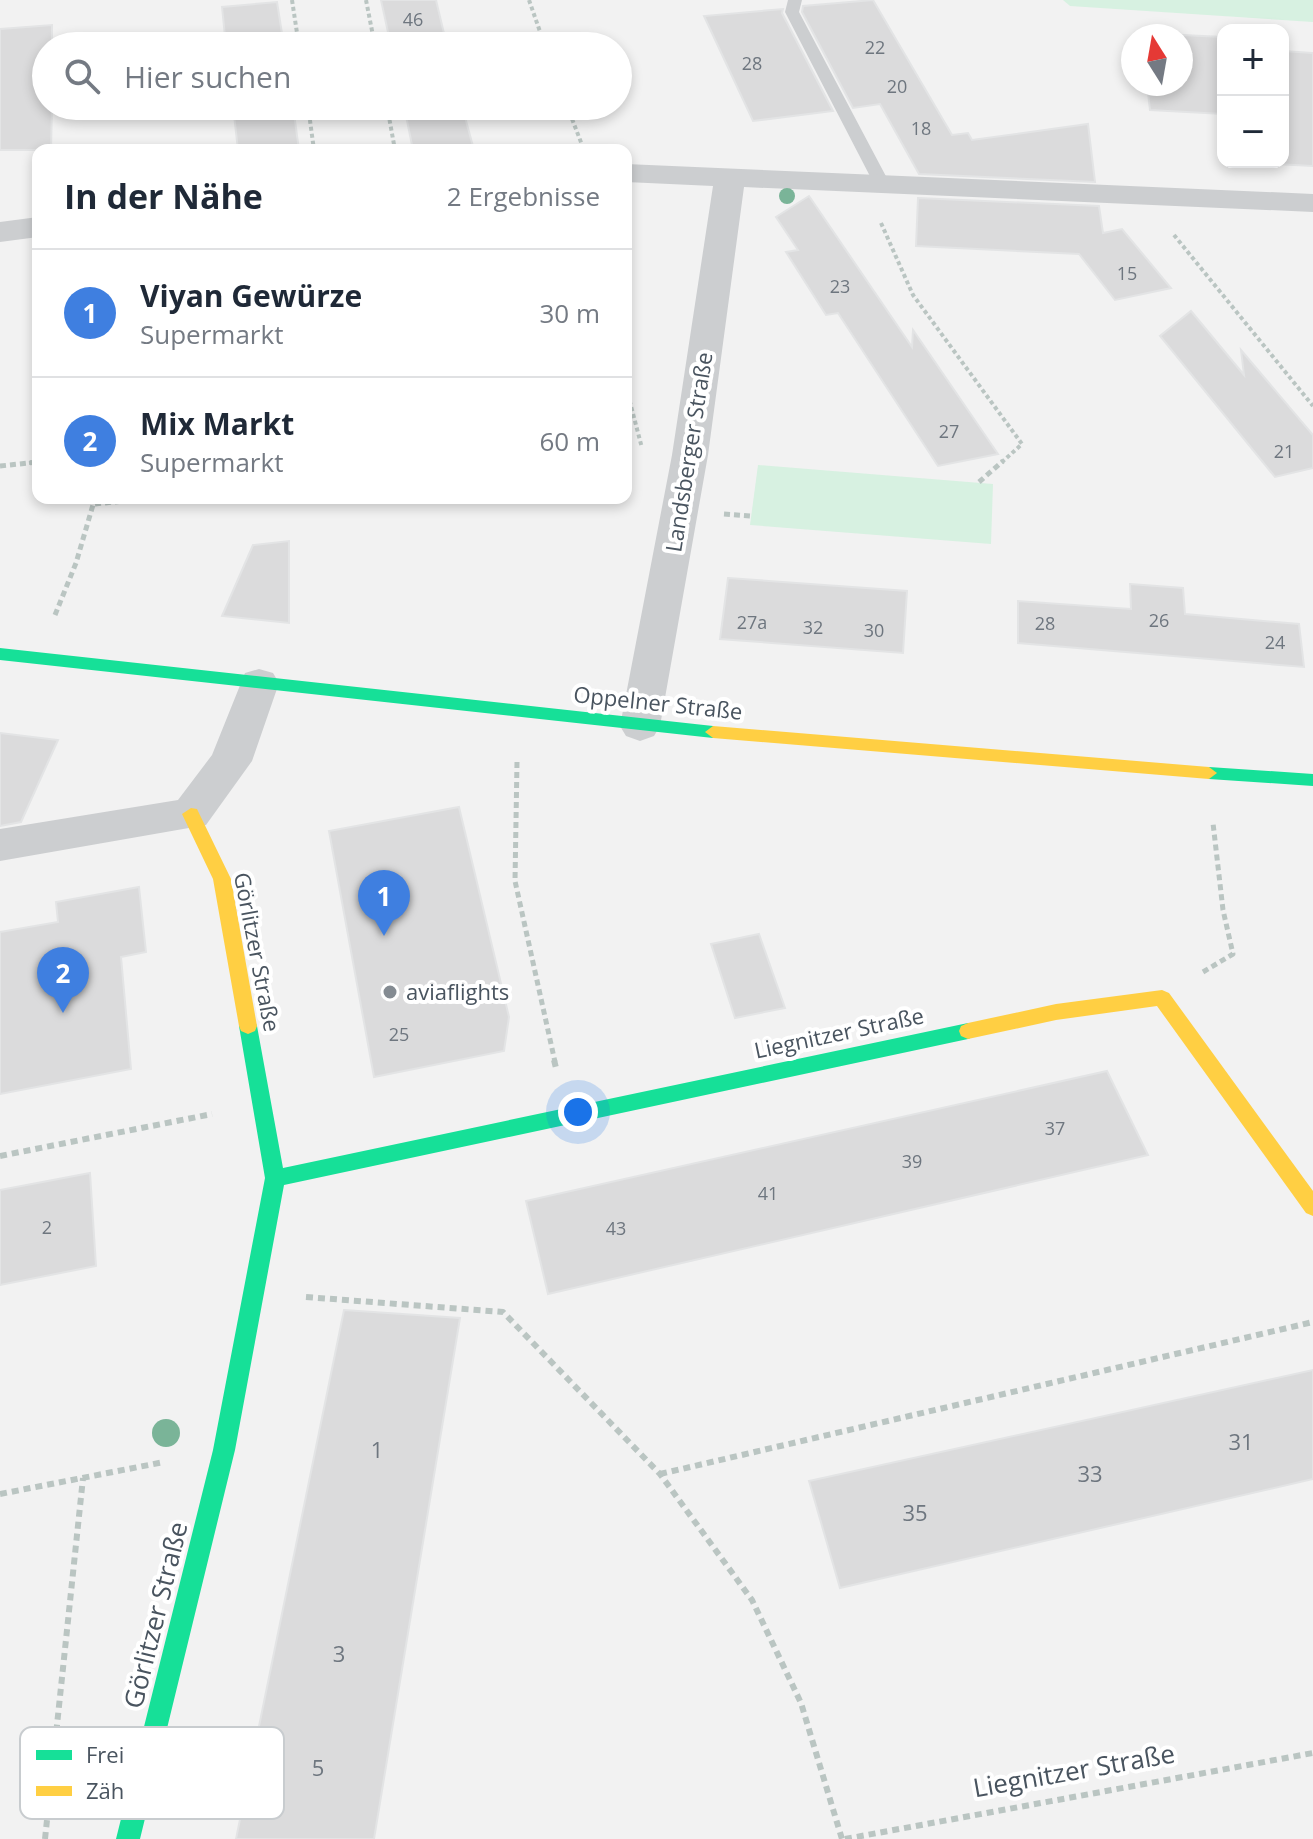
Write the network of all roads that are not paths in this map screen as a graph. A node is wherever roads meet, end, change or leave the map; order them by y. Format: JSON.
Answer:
{"nodes":[{"id":1,"x":795,"y":0,"type":"edge"},
{"id":2,"x":632,"y":173,"type":"edge"},
{"id":3,"x":730,"y":176,"type":"junction"},
{"id":4,"x":881,"y":182,"type":"junction"},
{"id":5,"x":1313,"y":203,"type":"edge"},
{"id":6,"x":32,"y":228,"type":"edge"},
{"id":7,"x":0,"y":232,"type":"edge"},
{"id":8,"x":0,"y":654,"type":"edge"},
{"id":9,"x":259,"y":683,"type":"junction"},
{"id":10,"x":640,"y":726,"type":"junction"},
{"id":11,"x":1313,"y":780,"type":"edge"},
{"id":12,"x":191,"y":814,"type":"junction"},
{"id":13,"x":0,"y":845,"type":"edge"},
{"id":14,"x":275,"y":1178,"type":"junction"},
{"id":15,"x":1313,"y":1207,"type":"edge"},
{"id":16,"x":156,"y":1727,"type":"edge"},
{"id":17,"x":133,"y":1819,"type":"edge"},
{"id":18,"x":128,"y":1839,"type":"edge"}],
"edges":[{"from":1,"to":4,"type":"lane"},
{"from":2,"to":3,"type":"street"},
{"from":3,"to":4,"type":"street"},
{"from":3,"to":10,"type":"street","name":"Landsberger Straße"},
{"from":4,"to":5,"type":"street"},
{"from":6,"to":7,"type":"street"},
{"from":8,"to":9,"type":"street","name":"Oppelner Straße"},
{"from":9,"to":10,"type":"street","name":"Oppelner Straße"},
{"from":9,"to":12,"type":"street"},
{"from":10,"to":11,"type":"street","name":"Oppelner Straße"},
{"from":12,"to":13,"type":"street"},
{"from":12,"to":14,"type":"street","name":"Görlitzer Straße"},
{"from":14,"to":15,"type":"street","name":"Liegnitzer Straße"},
{"from":14,"to":16,"type":"street","name":"Görlitzer Straße"},
{"from":17,"to":18,"type":"street","name":"Görlitzer Straße"}]}
